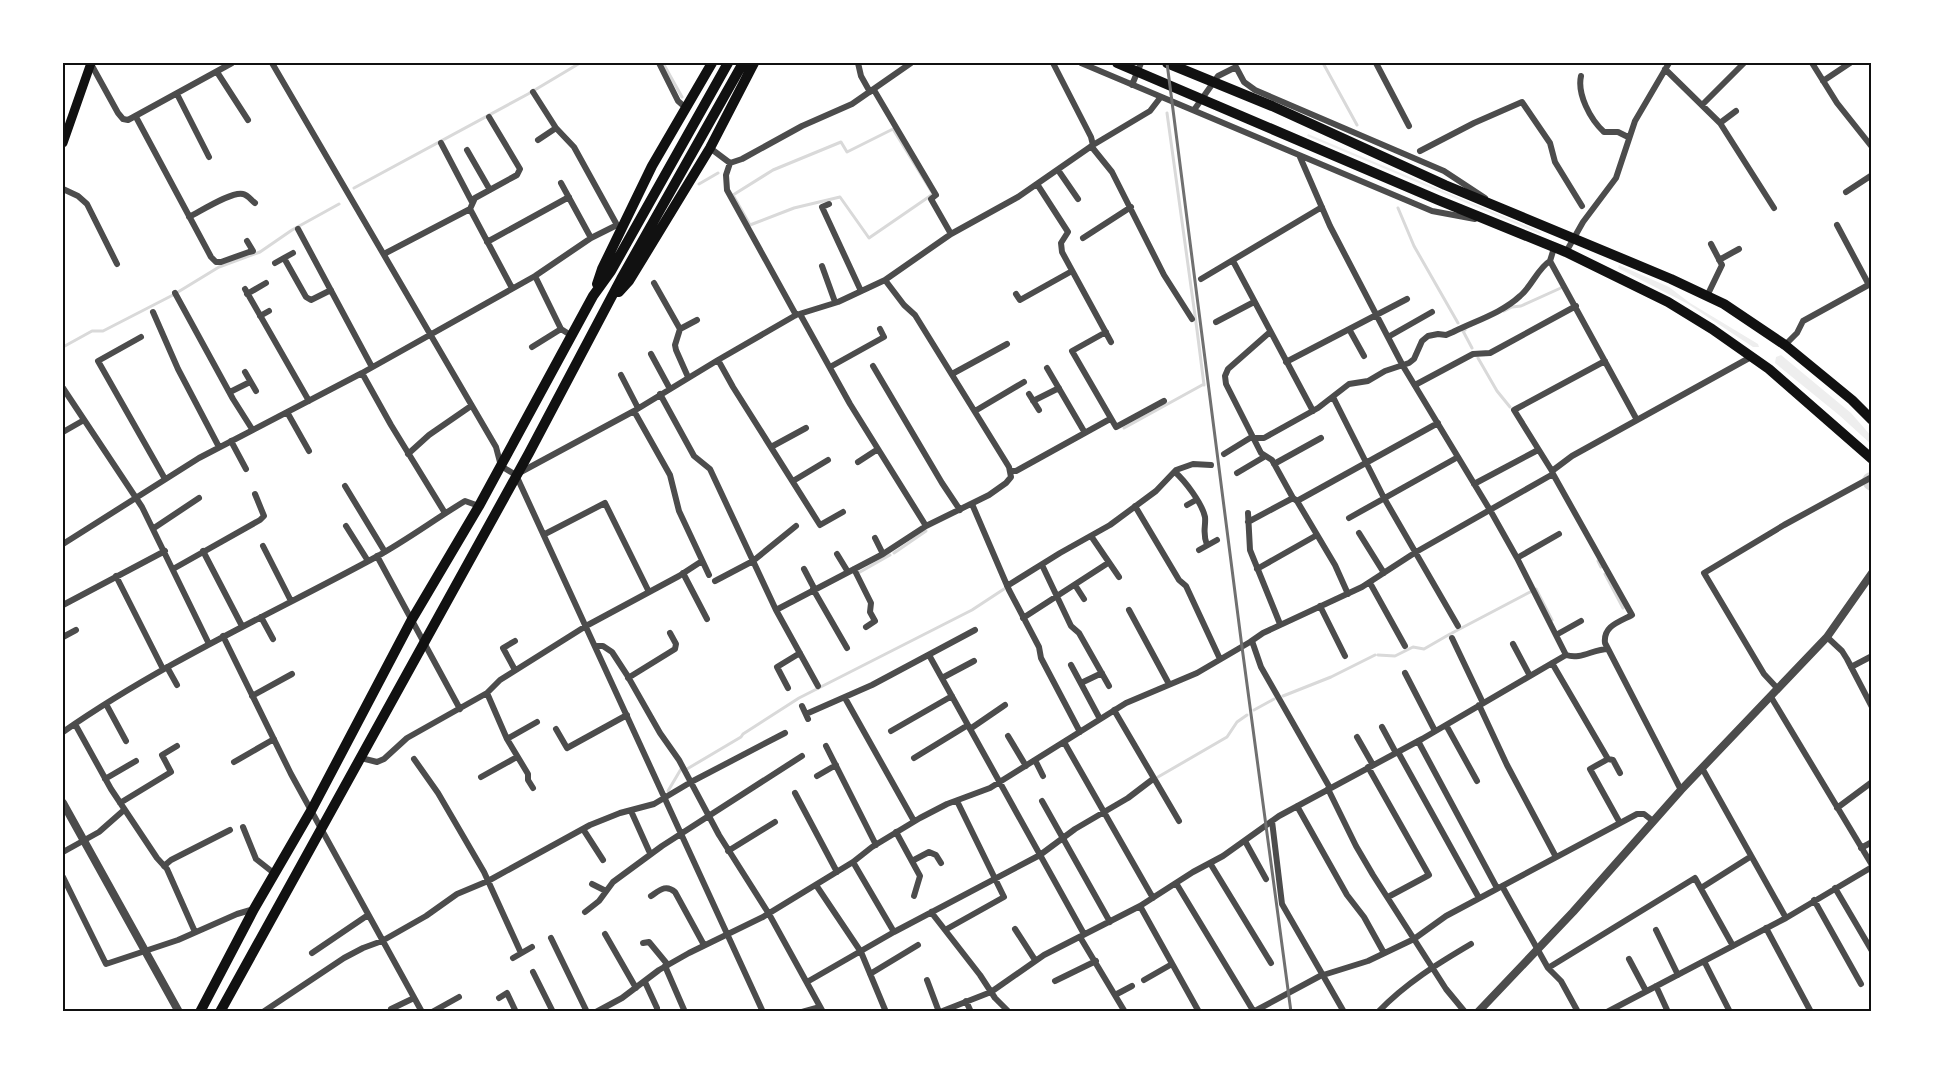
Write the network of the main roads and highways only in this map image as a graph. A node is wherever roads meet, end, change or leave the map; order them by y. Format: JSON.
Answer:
{"nodes":[{"id":1,"x":91,"y":63,"type":"edge"},
{"id":2,"x":712,"y":63,"type":"edge"},
{"id":3,"x":728,"y":63,"type":"edge"},
{"id":4,"x":743,"y":63,"type":"edge"},
{"id":5,"x":754,"y":63,"type":"edge"},
{"id":6,"x":1117,"y":63,"type":"edge"},
{"id":7,"x":1167,"y":63,"type":"edge"},
{"id":8,"x":63,"y":143,"type":"edge"},
{"id":9,"x":593,"y":296,"type":"junction"},
{"id":10,"x":607,"y":306,"type":"junction"},
{"id":11,"x":1872,"y":420,"type":"edge"},
{"id":12,"x":1872,"y":459,"type":"edge"},
{"id":13,"x":200,"y":1012,"type":"edge"},
{"id":14,"x":220,"y":1012,"type":"edge"}],
"edges":[{"from":1,"to":8,"type":"main road"},
{"from":2,"to":9,"type":"highway"},
{"from":3,"to":9,"type":"highway"},
{"from":4,"to":10,"type":"highway"},
{"from":5,"to":10,"type":"highway"},
{"from":6,"to":12,"type":"highway"},
{"from":7,"to":11,"type":"highway"},
{"from":9,"to":13,"type":"highway"},
{"from":10,"to":14,"type":"highway"}]}
